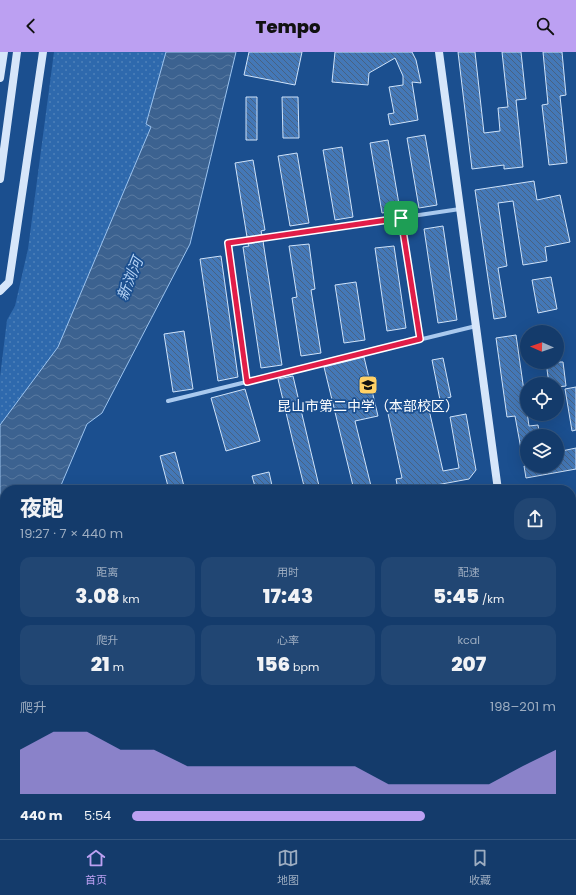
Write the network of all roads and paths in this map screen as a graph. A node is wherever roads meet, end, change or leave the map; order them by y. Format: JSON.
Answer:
{"nodes":[{"id":1,"x":4,"y":52,"type":"edge"},
{"id":2,"x":18,"y":52,"type":"edge"},
{"id":3,"x":43,"y":52,"type":"edge"},
{"id":4,"x":439,"y":52,"type":"edge"},
{"id":5,"x":1,"y":74,"type":"edge"},
{"id":6,"x":0,"y":179,"type":"edge"},
{"id":7,"x":460,"y":209,"type":"junction"},
{"id":8,"x":401,"y":218,"type":"junction"},
{"id":9,"x":0,"y":291,"type":"edge"},
{"id":10,"x":476,"y":326,"type":"junction"},
{"id":11,"x":420,"y":339,"type":"junction"},
{"id":12,"x":247,"y":382,"type":"junction"},
{"id":13,"x":168,"y":401,"type":"dead end"},
{"id":14,"x":497,"y":485,"type":"edge"}],
"edges":[{"from":1,"to":5,"type":"street"},
{"from":2,"to":6,"type":"street"},
{"from":3,"to":9,"type":"street"},
{"from":4,"to":7,"type":"street"},
{"from":7,"to":8,"type":"street"},
{"from":7,"to":10,"type":"street"},
{"from":8,"to":11,"type":"street"},
{"from":8,"to":12,"type":"street"},
{"from":10,"to":11,"type":"street"},
{"from":10,"to":14,"type":"street"},
{"from":11,"to":12,"type":"street"},
{"from":12,"to":13,"type":"street"}]}
